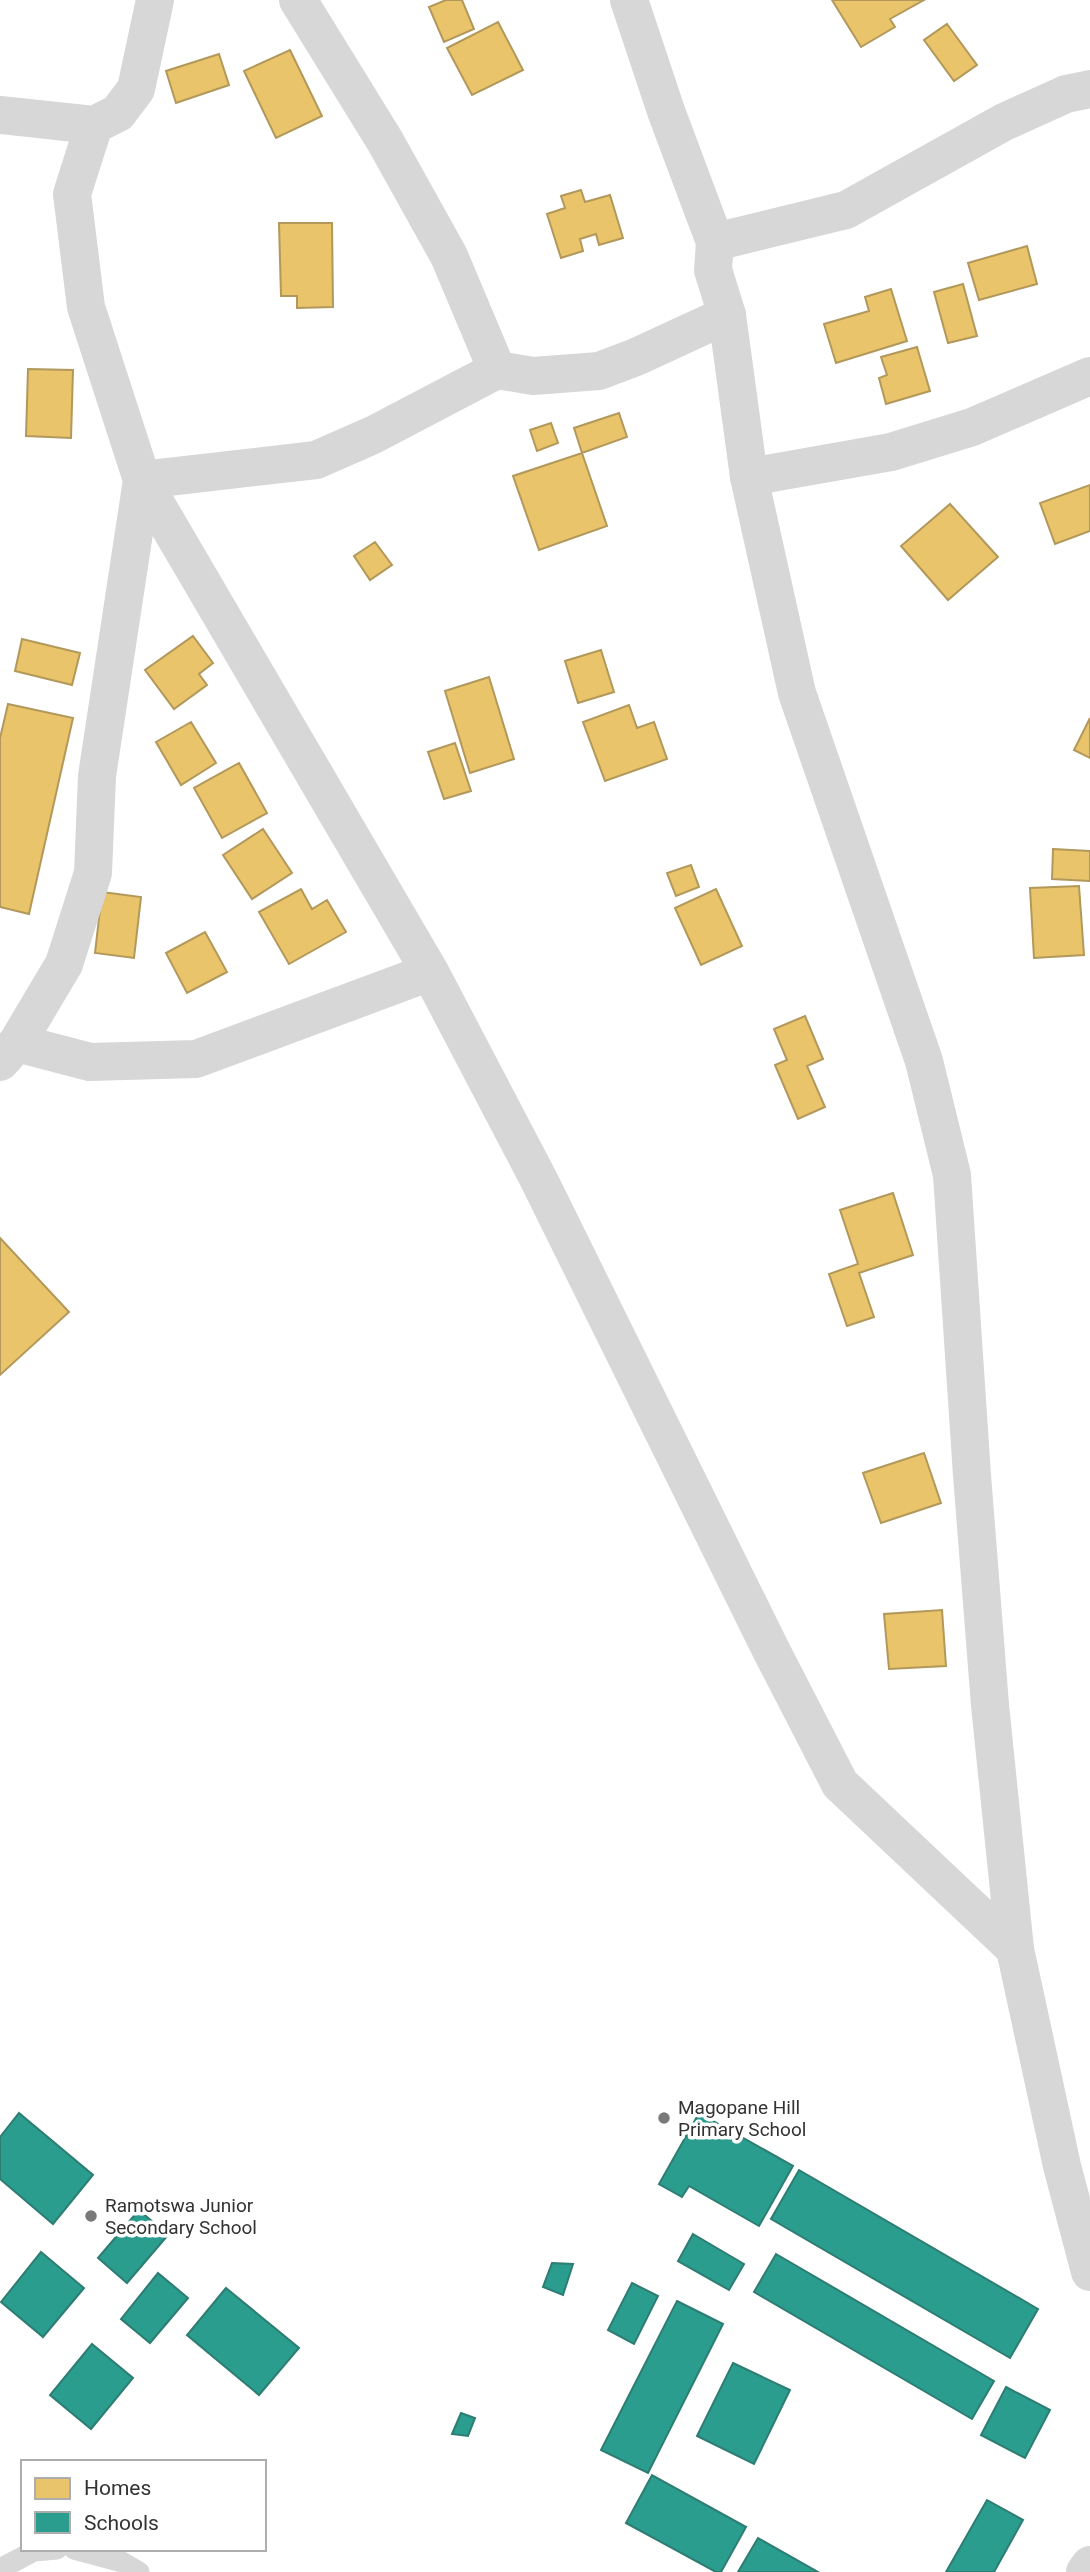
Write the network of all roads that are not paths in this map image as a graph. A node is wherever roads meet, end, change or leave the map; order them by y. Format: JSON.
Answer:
{"nodes":[{"id":1,"x":155,"y":0,"type":"edge"},
{"id":2,"x":298,"y":0,"type":"edge"},
{"id":3,"x":629,"y":0,"type":"edge"},
{"id":4,"x":1090,"y":89,"type":"edge"},
{"id":5,"x":0,"y":115,"type":"edge"},
{"id":6,"x":94,"y":125,"type":"junction"},
{"id":7,"x":715,"y":242,"type":"junction"},
{"id":8,"x":727,"y":315,"type":"junction"},
{"id":9,"x":496,"y":370,"type":"junction"},
{"id":10,"x":1090,"y":376,"type":"edge"},
{"id":11,"x":749,"y":477,"type":"junction"},
{"id":12,"x":142,"y":480,"type":"junction"},
{"id":13,"x":430,"y":972,"type":"junction"},
{"id":14,"x":8,"y":1053,"type":"edge"},
{"id":15,"x":1015,"y":1949,"type":"junction"},
{"id":16,"x":1090,"y":2270,"type":"edge"},
{"id":17,"x":34,"y":2551,"type":"edge"},
{"id":18,"x":81,"y":2551,"type":"edge"},
{"id":19,"x":1090,"y":2566,"type":"edge"},
{"id":20,"x":0,"y":2569,"type":"edge"},
{"id":21,"x":139,"y":2572,"type":"edge"},
{"id":22,"x":1085,"y":2572,"type":"edge"}],
"edges":[{"from":1,"to":6,"type":"street"},
{"from":2,"to":9,"type":"street"},
{"from":3,"to":7,"type":"street"},
{"from":4,"to":7,"type":"street"},
{"from":5,"to":6,"type":"street"},
{"from":6,"to":12,"type":"street"},
{"from":7,"to":8,"type":"street"},
{"from":8,"to":9,"type":"street"},
{"from":8,"to":11,"type":"street"},
{"from":9,"to":12,"type":"street"},
{"from":10,"to":11,"type":"street"},
{"from":11,"to":15,"type":"street"},
{"from":12,"to":13,"type":"street"},
{"from":12,"to":14,"type":"street"},
{"from":13,"to":14,"type":"street"},
{"from":13,"to":15,"type":"street"},
{"from":15,"to":16,"type":"street"},
{"from":17,"to":20,"type":"lane"},
{"from":18,"to":21,"type":"lane"},
{"from":19,"to":22,"type":"street"}]}
